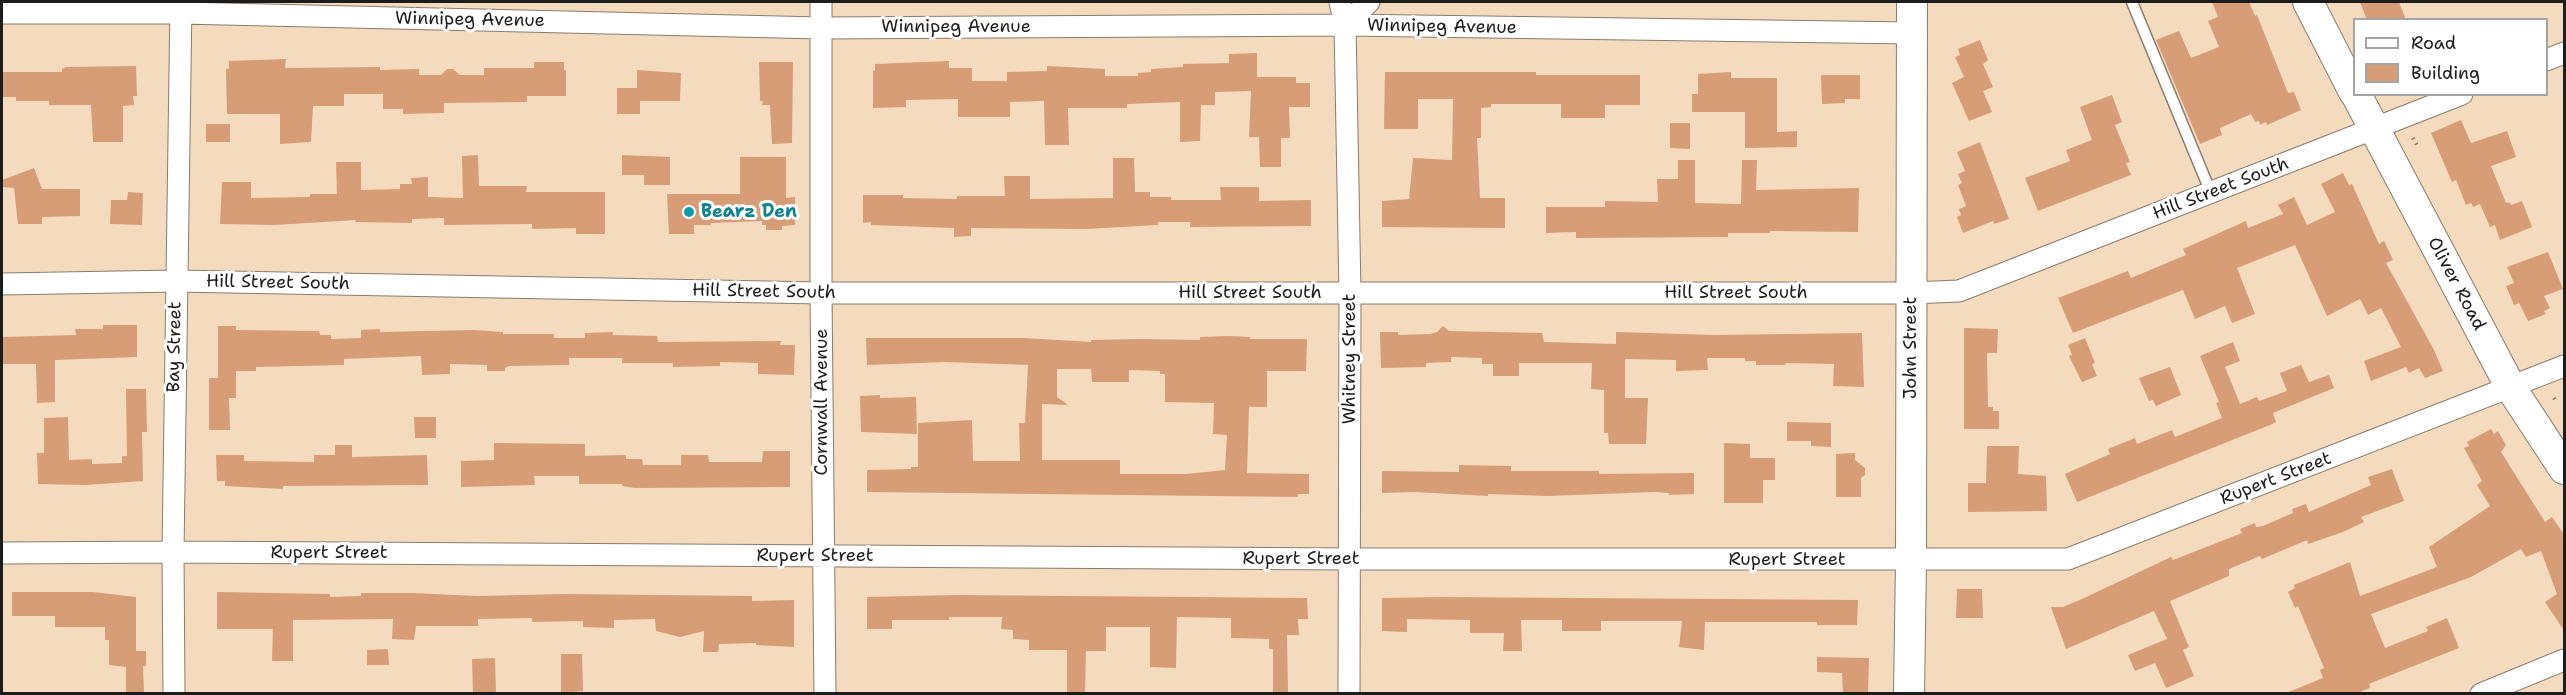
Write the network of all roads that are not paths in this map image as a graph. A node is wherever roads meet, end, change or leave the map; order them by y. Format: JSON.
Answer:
{"nodes":[{"id":1,"x":821,"y":2,"type":"edge"},
{"id":2,"x":1340,"y":2,"type":"edge"},
{"id":3,"x":1370,"y":2,"type":"edge"},
{"id":4,"x":1912,"y":2,"type":"edge"},
{"id":5,"x":2132,"y":2,"type":"edge"},
{"id":6,"x":2308,"y":2,"type":"edge"},
{"id":7,"x":181,"y":7,"type":"edge"},
{"id":8,"x":2,"y":13,"type":"edge"},
{"id":9,"x":1345,"y":26,"type":"junction"},
{"id":10,"x":821,"y":28,"type":"junction"},
{"id":11,"x":1911,"y":33,"type":"junction"},
{"id":12,"x":2565,"y":53,"type":"edge"},
{"id":13,"x":2548,"y":60,"type":"edge"},
{"id":14,"x":2353,"y":89,"type":"edge"},
{"id":15,"x":2356,"y":96,"type":"edge"},
{"id":16,"x":2457,"y":96,"type":"edge"},
{"id":17,"x":2373,"y":129,"type":"junction"},
{"id":18,"x":2211,"y":193,"type":"junction"},
{"id":19,"x":176,"y":281,"type":"junction"},
{"id":20,"x":2,"y":284,"type":"edge"},
{"id":21,"x":821,"y":293,"type":"junction"},
{"id":22,"x":1350,"y":293,"type":"junction"},
{"id":23,"x":1911,"y":293,"type":"junction"},
{"id":24,"x":2565,"y":366,"type":"edge"},
{"id":25,"x":2511,"y":388,"type":"junction"},
{"id":26,"x":2565,"y":469,"type":"edge"},
{"id":27,"x":172,"y":552,"type":"junction"},
{"id":28,"x":2,"y":553,"type":"edge"},
{"id":29,"x":823,"y":556,"type":"junction"},
{"id":30,"x":1350,"y":559,"type":"junction"},
{"id":31,"x":1911,"y":561,"type":"junction"},
{"id":32,"x":2565,"y":660,"type":"edge"},
{"id":33,"x":174,"y":693,"type":"edge"},
{"id":34,"x":825,"y":693,"type":"edge"},
{"id":35,"x":1349,"y":693,"type":"edge"},
{"id":36,"x":1909,"y":693,"type":"edge"},
{"id":37,"x":2481,"y":693,"type":"edge"}],
"edges":[{"from":1,"to":10,"type":"street","name":"Cornwall Avenue"},
{"from":2,"to":9,"type":"street","name":"Whitney Street"},
{"from":3,"to":9,"type":"street"},
{"from":4,"to":11,"type":"street","name":"John Street"},
{"from":5,"to":18,"type":"lane"},
{"from":6,"to":14,"type":"street","name":"Oliver Road"},
{"from":7,"to":8,"type":"street","name":"Winnipeg Avenue"},
{"from":7,"to":10,"type":"street","name":"Winnipeg Avenue"},
{"from":7,"to":19,"type":"street","name":"Bay Street"},
{"from":9,"to":10,"type":"street","name":"Winnipeg Avenue"},
{"from":9,"to":11,"type":"street","name":"Winnipeg Avenue"},
{"from":9,"to":22,"type":"street","name":"Whitney Street"},
{"from":10,"to":21,"type":"street","name":"Cornwall Avenue"},
{"from":11,"to":23,"type":"street","name":"John Street"},
{"from":12,"to":13,"type":"street"},
{"from":15,"to":17,"type":"street","name":"Oliver Road"},
{"from":16,"to":17,"type":"street","name":"Hill Street South"},
{"from":17,"to":18,"type":"street","name":"Hill Street South"},
{"from":17,"to":25,"type":"street","name":"Oliver Road"},
{"from":18,"to":23,"type":"street","name":"Hill Street South"},
{"from":19,"to":20,"type":"street","name":"Hill Street South"},
{"from":19,"to":21,"type":"street","name":"Hill Street South"},
{"from":19,"to":27,"type":"street","name":"Bay Street"},
{"from":21,"to":22,"type":"street","name":"Hill Street South"},
{"from":21,"to":29,"type":"street","name":"Cornwall Avenue"},
{"from":22,"to":23,"type":"street","name":"Hill Street South"},
{"from":22,"to":30,"type":"street","name":"Whitney Street"},
{"from":23,"to":31,"type":"street","name":"John Street"},
{"from":24,"to":25,"type":"street","name":"Rupert Street"},
{"from":25,"to":26,"type":"street","name":"Oliver Road"},
{"from":25,"to":31,"type":"street","name":"Rupert Street"},
{"from":27,"to":28,"type":"street","name":"Rupert Street"},
{"from":27,"to":29,"type":"street","name":"Rupert Street"},
{"from":27,"to":33,"type":"street","name":"Bay Street"},
{"from":29,"to":30,"type":"street","name":"Rupert Street"},
{"from":29,"to":34,"type":"street","name":"Cornwall Avenue"},
{"from":30,"to":31,"type":"street","name":"Rupert Street"},
{"from":30,"to":35,"type":"street","name":"Whitney Street"},
{"from":31,"to":36,"type":"street","name":"John Street"},
{"from":32,"to":37,"type":"street"}]}
